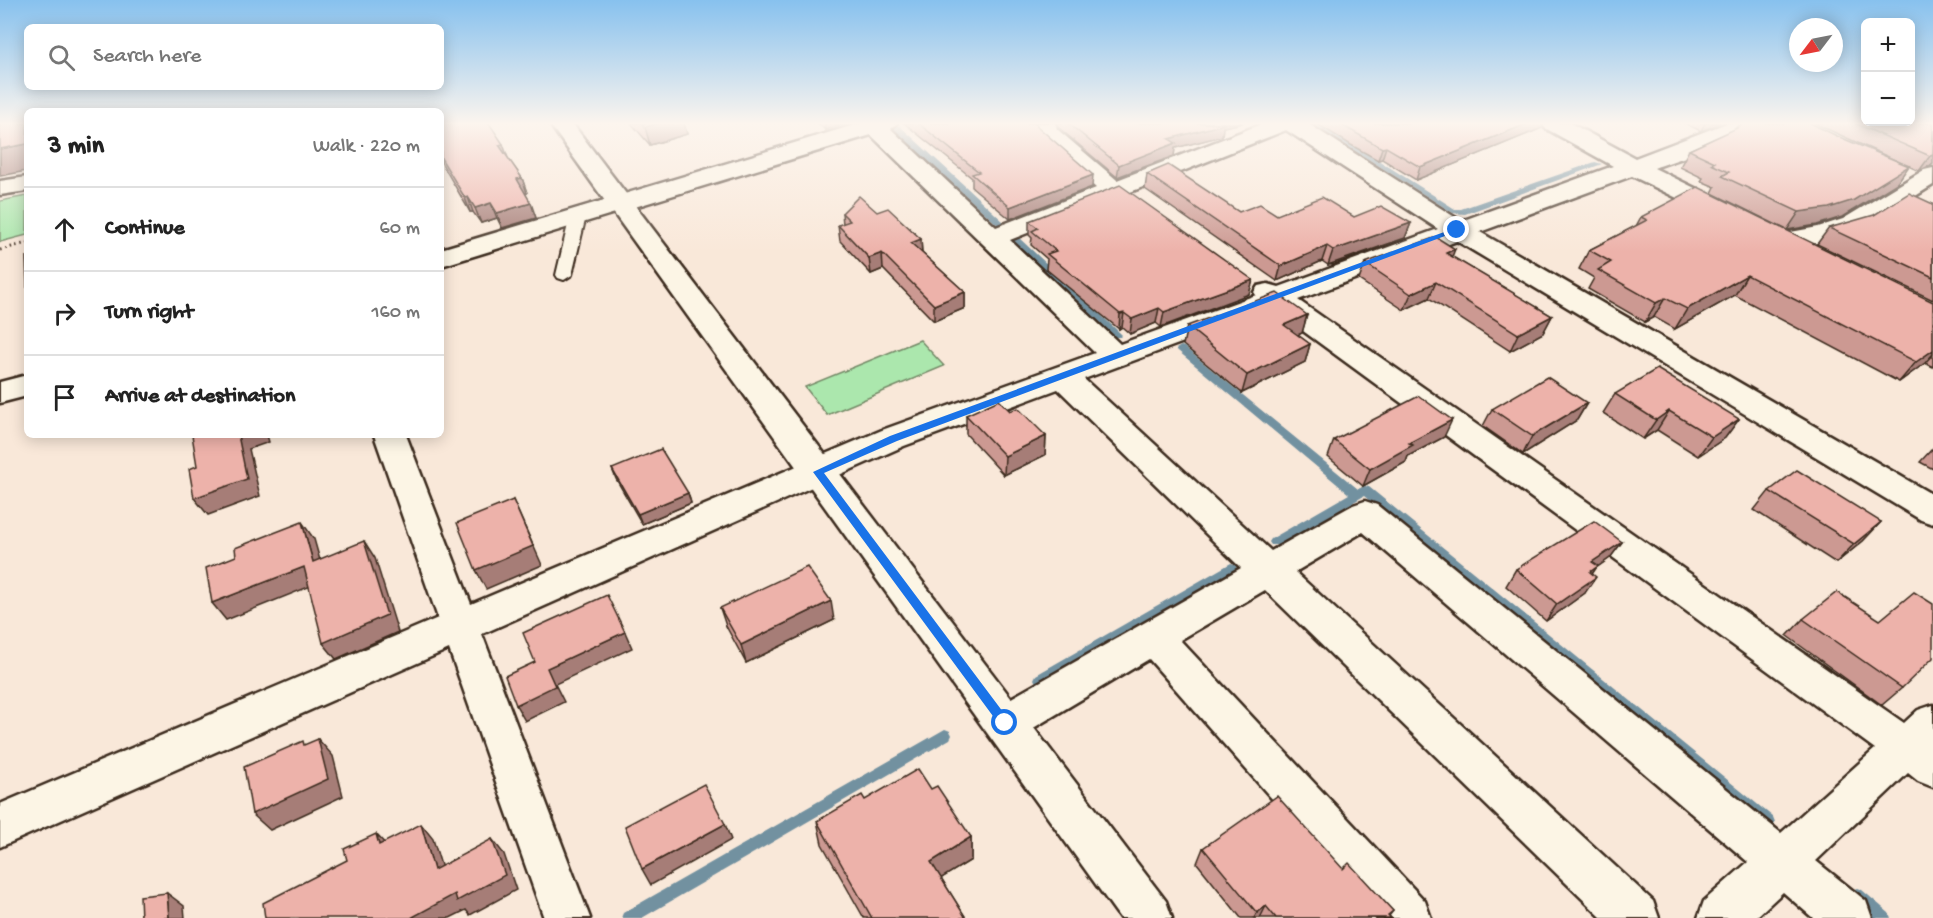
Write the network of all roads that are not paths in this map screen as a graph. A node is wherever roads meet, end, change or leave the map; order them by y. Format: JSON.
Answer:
{"nodes":[{"id":1,"x":592,"y":166,"type":"edge"},
{"id":2,"x":741,"y":166,"type":"edge"},
{"id":3,"x":920,"y":166,"type":"edge"},
{"id":4,"x":1083,"y":166,"type":"edge"},
{"id":5,"x":1186,"y":166,"type":"edge"},
{"id":6,"x":1357,"y":166,"type":"edge"},
{"id":7,"x":1636,"y":166,"type":"edge"},
{"id":8,"x":1633,"y":167,"type":"junction"},
{"id":9,"x":1921,"y":180,"type":"edge"},
{"id":10,"x":24,"y":184,"type":"edge"},
{"id":11,"x":0,"y":188,"type":"edge"},
{"id":12,"x":1126,"y":192,"type":"junction"},
{"id":13,"x":619,"y":203,"type":"junction"},
{"id":14,"x":578,"y":216,"type":"junction"},
{"id":15,"x":1457,"y":230,"type":"junction"},
{"id":16,"x":1765,"y":232,"type":"junction"},
{"id":17,"x":992,"y":238,"type":"junction"},
{"id":18,"x":444,"y":257,"type":"edge"},
{"id":19,"x":1826,"y":262,"type":"edge"},
{"id":20,"x":564,"y":275,"type":"dead end"},
{"id":21,"x":1247,"y":277,"type":"edge"},
{"id":22,"x":1276,"y":298,"type":"junction"},
{"id":23,"x":1114,"y":355,"type":"junction"},
{"id":24,"x":1061,"y":375,"type":"junction"},
{"id":25,"x":24,"y":386,"type":"edge"},
{"id":26,"x":0,"y":393,"type":"edge"},
{"id":27,"x":391,"y":438,"type":"edge"},
{"id":28,"x":818,"y":472,"type":"junction"},
{"id":29,"x":1933,"y":511,"type":"edge"},
{"id":30,"x":1269,"y":570,"type":"junction"},
{"id":31,"x":460,"y":627,"type":"junction"},
{"id":32,"x":1153,"y":637,"type":"junction"},
{"id":33,"x":1005,"y":723,"type":"junction"},
{"id":34,"x":1924,"y":746,"type":"edge"},
{"id":35,"x":0,"y":826,"type":"edge"},
{"id":36,"x":1782,"y":862,"type":"junction"},
{"id":37,"x":567,"y":918,"type":"edge"},
{"id":38,"x":1149,"y":918,"type":"edge"},
{"id":39,"x":1408,"y":918,"type":"edge"},
{"id":40,"x":1636,"y":918,"type":"edge"},
{"id":41,"x":1721,"y":918,"type":"edge"},
{"id":42,"x":1849,"y":918,"type":"edge"}],
"edges":[{"from":1,"to":13,"type":"street"},
{"from":2,"to":13,"type":"street"},
{"from":3,"to":17,"type":"street"},
{"from":4,"to":12,"type":"street"},
{"from":5,"to":12,"type":"street"},
{"from":6,"to":15,"type":"street"},
{"from":7,"to":8,"type":"street"},
{"from":8,"to":15,"type":"street"},
{"from":8,"to":16,"type":"street"},
{"from":9,"to":16,"type":"street"},
{"from":10,"to":11,"type":"street"},
{"from":12,"to":17,"type":"street"},
{"from":13,"to":14,"type":"street"},
{"from":13,"to":28,"type":"street"},
{"from":14,"to":18,"type":"street"},
{"from":14,"to":20,"type":"lane"},
{"from":15,"to":22,"type":"street"},
{"from":15,"to":29,"type":"street"},
{"from":16,"to":19,"type":"street"},
{"from":17,"to":23,"type":"street"},
{"from":21,"to":22,"type":"street"},
{"from":22,"to":23,"type":"street"},
{"from":22,"to":34,"type":"street"},
{"from":23,"to":24,"type":"street"},
{"from":24,"to":28,"type":"street"},
{"from":24,"to":30,"type":"street"},
{"from":25,"to":26,"type":"street"},
{"from":27,"to":31,"type":"street"},
{"from":28,"to":31,"type":"street"},
{"from":28,"to":33,"type":"street"},
{"from":30,"to":32,"type":"street"},
{"from":30,"to":36,"type":"street"},
{"from":30,"to":40,"type":"street"},
{"from":31,"to":35,"type":"street"},
{"from":31,"to":37,"type":"street"},
{"from":32,"to":33,"type":"street"},
{"from":32,"to":39,"type":"street"},
{"from":33,"to":38,"type":"street"},
{"from":34,"to":36,"type":"street"},
{"from":36,"to":41,"type":"street"},
{"from":36,"to":42,"type":"street"}]}
